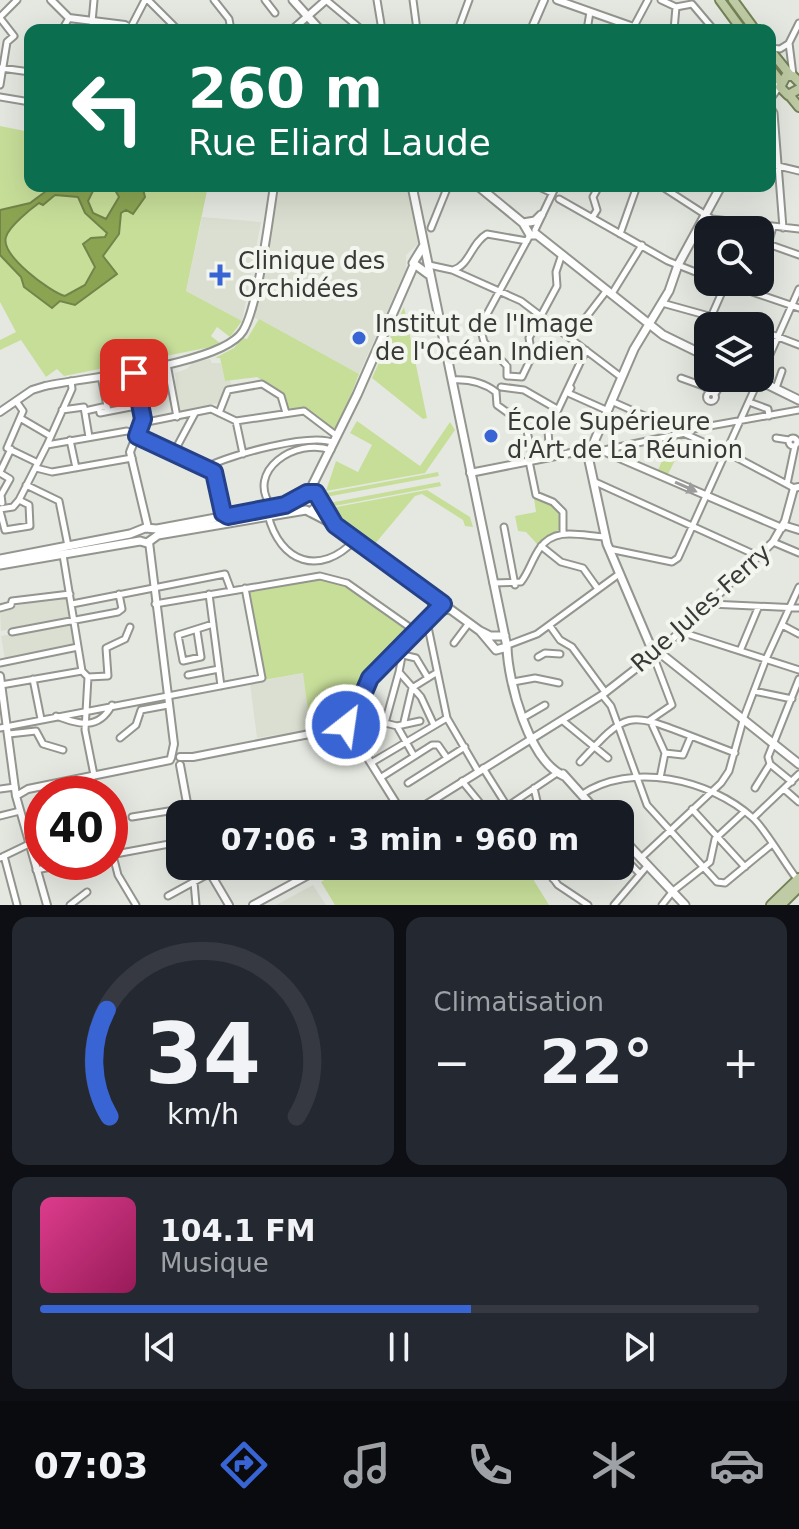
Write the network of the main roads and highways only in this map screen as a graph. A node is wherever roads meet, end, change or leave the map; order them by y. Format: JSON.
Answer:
{"nodes":[{"id":1,"x":293,"y":0,"type":"edge"},
{"id":2,"x":720,"y":0,"type":"edge"},
{"id":3,"x":733,"y":0,"type":"edge"},
{"id":4,"x":315,"y":24,"type":"edge"},
{"id":5,"x":738,"y":24,"type":"edge"},
{"id":6,"x":751,"y":24,"type":"edge"},
{"id":7,"x":776,"y":56,"type":"edge"},
{"id":8,"x":776,"y":76,"type":"edge"},
{"id":9,"x":796,"y":79,"type":"edge"},
{"id":10,"x":780,"y":82,"type":"junction"},
{"id":11,"x":799,"y":89,"type":"edge"},
{"id":12,"x":776,"y":90,"type":"edge"},
{"id":13,"x":788,"y":95,"type":"junction"},
{"id":14,"x":776,"y":100,"type":"edge"},
{"id":15,"x":799,"y":107,"type":"edge"},
{"id":16,"x":413,"y":192,"type":"edge"},
{"id":17,"x":485,"y":192,"type":"edge"},
{"id":18,"x":718,"y":192,"type":"edge"},
{"id":19,"x":541,"y":215,"type":"road end"},
{"id":20,"x":523,"y":223,"type":"junction"},
{"id":21,"x":426,"y":264,"type":"junction"},
{"id":22,"x":650,"y":323,"type":"junction"},
{"id":23,"x":694,"y":350,"type":"edge"},
{"id":24,"x":774,"y":387,"type":"edge"},
{"id":25,"x":799,"y":400,"type":"edge"},
{"id":26,"x":326,"y":461,"type":"junction"},
{"id":27,"x":304,"y":495,"type":"junction"},
{"id":28,"x":320,"y":501,"type":"junction"},
{"id":29,"x":270,"y":511,"type":"junction"},
{"id":30,"x":308,"y":511,"type":"junction"},
{"id":31,"x":335,"y":525,"type":"junction"},
{"id":32,"x":144,"y":528,"type":"junction"},
{"id":33,"x":147,"y":541,"type":"junction"},
{"id":34,"x":0,"y":559,"type":"edge"},
{"id":35,"x":0,"y":565,"type":"edge"},
{"id":36,"x":432,"y":596,"type":"junction"},
{"id":37,"x":442,"y":608,"type":"junction"},
{"id":38,"x":480,"y":631,"type":"junction"},
{"id":39,"x":500,"y":635,"type":"junction"},
{"id":40,"x":492,"y":646,"type":"junction"},
{"id":41,"x":507,"y":649,"type":"junction"},
{"id":42,"x":519,"y":704,"type":"junction"},
{"id":43,"x":535,"y":737,"type":"junction"},
{"id":44,"x":799,"y":764,"type":"edge"},
{"id":45,"x":586,"y":800,"type":"edge"},
{"id":46,"x":634,"y":851,"type":"edge"},
{"id":47,"x":799,"y":882,"type":"edge"},
{"id":48,"x":685,"y":905,"type":"edge"},
{"id":49,"x":771,"y":905,"type":"edge"},
{"id":50,"x":781,"y":905,"type":"edge"}],
"edges":[{"from":1,"to":4,"type":"main road"},
{"from":2,"to":5,"type":"main road"},
{"from":3,"to":6,"type":"main road"},
{"from":7,"to":9,"type":"main road"},
{"from":8,"to":10,"type":"main road"},
{"from":9,"to":10,"type":"main road"},
{"from":10,"to":12,"type":"main road"},
{"from":10,"to":13,"type":"main road"},
{"from":11,"to":13,"type":"main road"},
{"from":13,"to":14,"type":"main road"},
{"from":13,"to":15,"type":"main road"},
{"from":16,"to":21,"type":"main road"},
{"from":17,"to":20,"type":"main road"},
{"from":18,"to":22,"type":"main road"},
{"from":19,"to":20,"type":"main road"},
{"from":20,"to":22,"type":"main road"},
{"from":21,"to":26,"type":"main road"},
{"from":21,"to":39,"type":"main road"},
{"from":22,"to":23,"type":"main road"},
{"from":22,"to":44,"type":"main road"},
{"from":24,"to":25,"type":"main road"},
{"from":26,"to":27,"type":"main road"},
{"from":26,"to":28,"type":"main road"},
{"from":27,"to":28,"type":"main road"},
{"from":27,"to":29,"type":"main road"},
{"from":27,"to":30,"type":"main road"},
{"from":28,"to":30,"type":"main road"},
{"from":28,"to":31,"type":"main road"},
{"from":29,"to":30,"type":"main road"},
{"from":29,"to":32,"type":"main road"},
{"from":29,"to":33,"type":"main road"},
{"from":30,"to":31,"type":"main road"},
{"from":31,"to":36,"type":"main road"},
{"from":32,"to":33,"type":"main road"},
{"from":32,"to":33,"type":"main road"},
{"from":32,"to":34,"type":"main road"},
{"from":33,"to":35,"type":"main road"},
{"from":36,"to":37,"type":"main road"},
{"from":36,"to":37,"type":"main road"},
{"from":37,"to":38,"type":"main road"},
{"from":38,"to":39,"type":"main road"},
{"from":38,"to":40,"type":"main road"},
{"from":39,"to":40,"type":"main road"},
{"from":39,"to":41,"type":"main road"},
{"from":40,"to":41,"type":"main road"},
{"from":41,"to":42,"type":"main road"},
{"from":42,"to":43,"type":"main road"},
{"from":42,"to":43,"type":"main road"},
{"from":43,"to":45,"type":"main road"},
{"from":46,"to":48,"type":"main road"},
{"from":47,"to":49,"type":"main road"},
{"from":47,"to":50,"type":"main road"}]}
